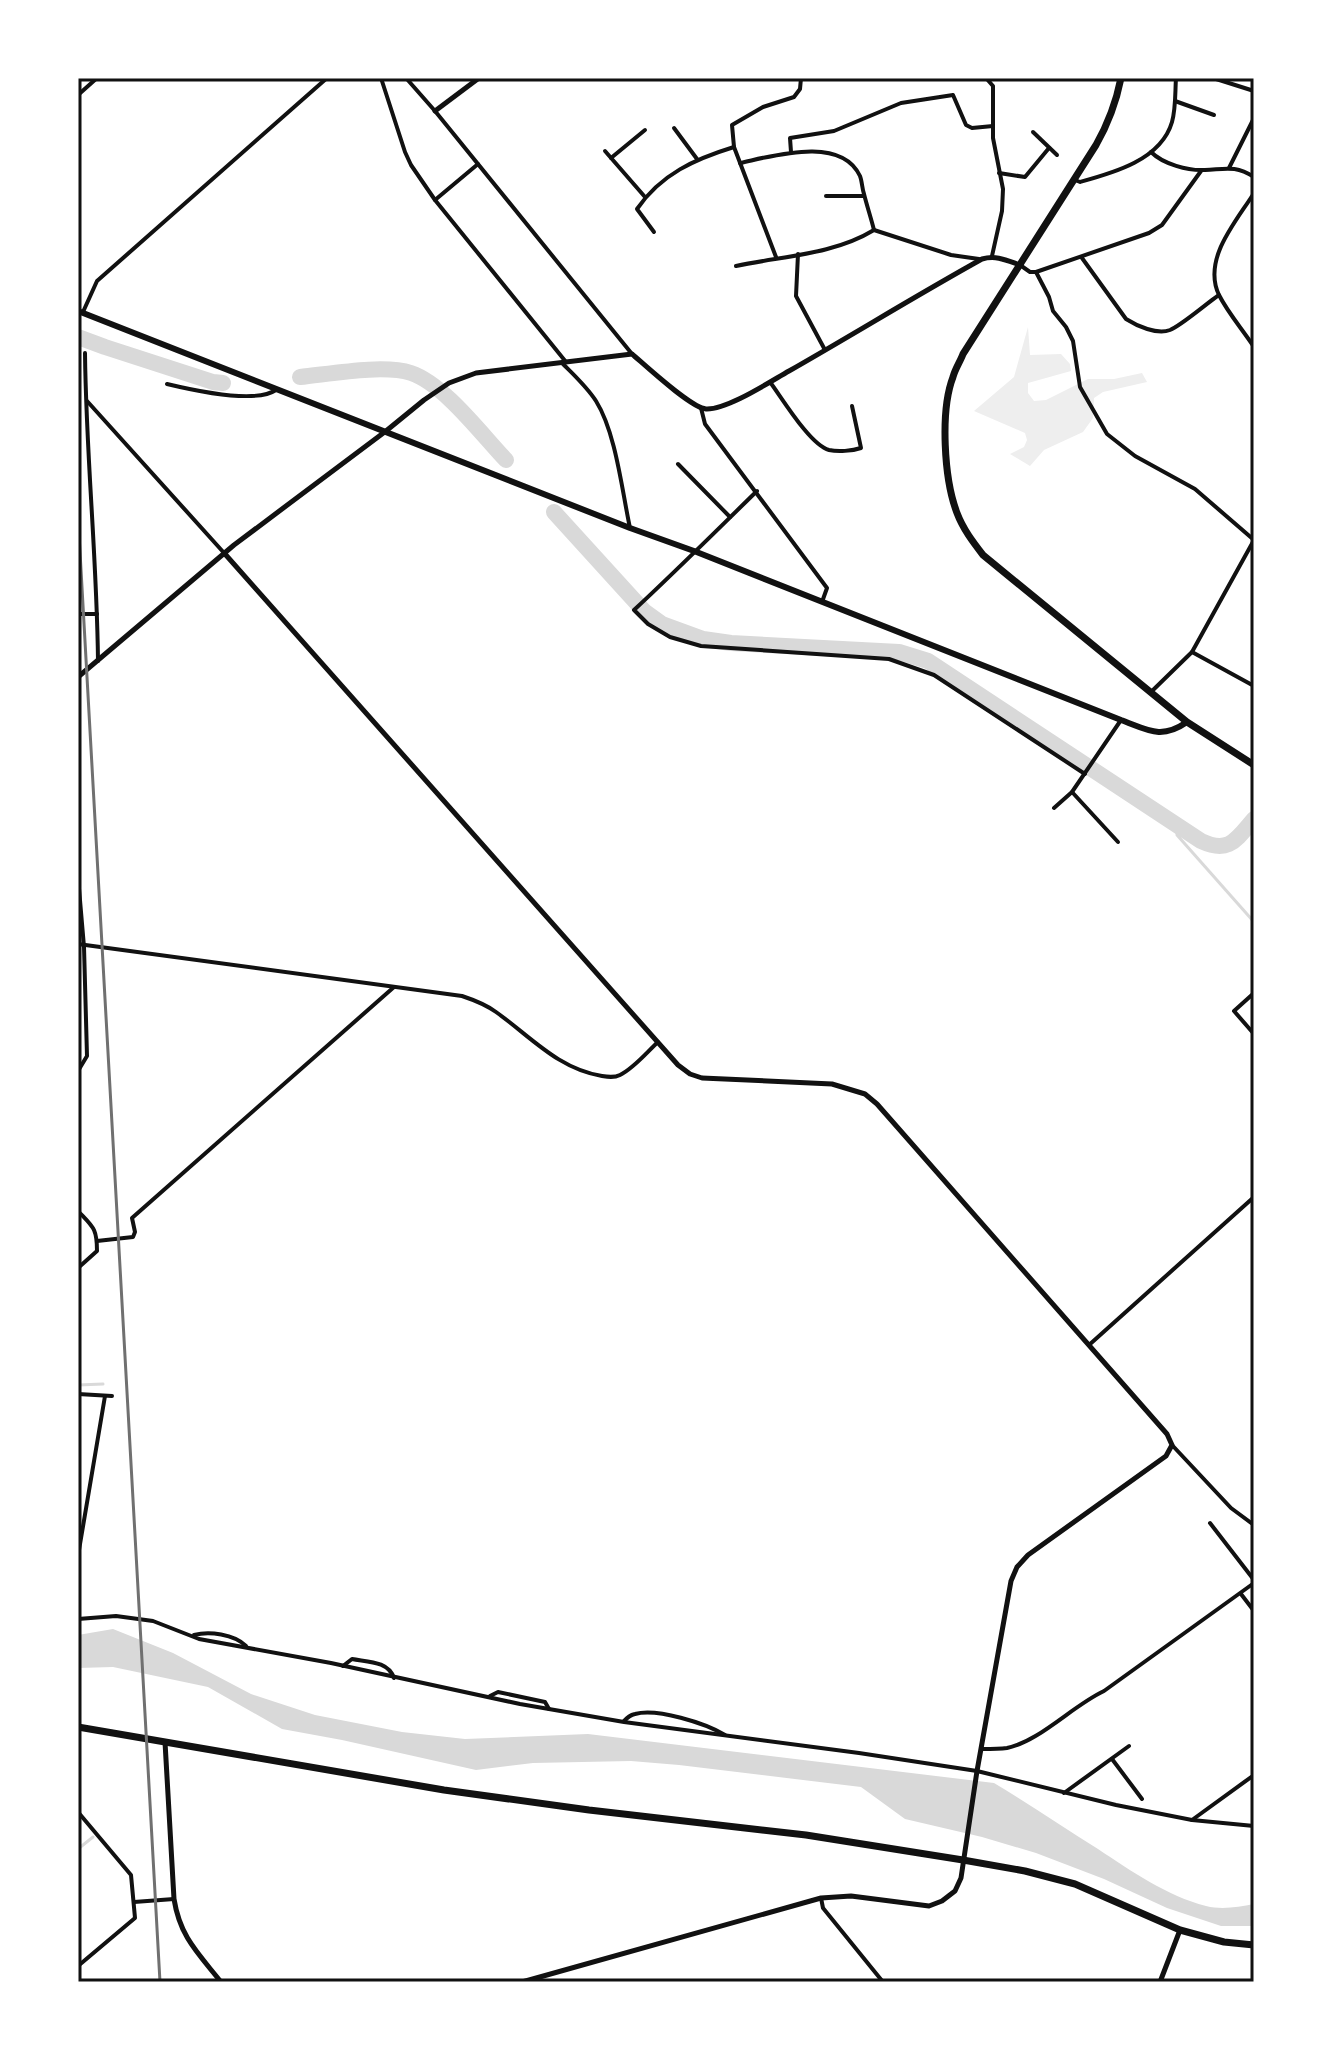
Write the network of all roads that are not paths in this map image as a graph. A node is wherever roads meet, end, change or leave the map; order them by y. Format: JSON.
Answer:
{"nodes":[{"id":1,"x":97,"y":78,"type":"edge"},
{"id":2,"x":327,"y":78,"type":"edge"},
{"id":3,"x":381,"y":78,"type":"edge"},
{"id":4,"x":406,"y":78,"type":"edge"},
{"id":5,"x":479,"y":78,"type":"edge"},
{"id":6,"x":801,"y":78,"type":"edge"},
{"id":7,"x":1121,"y":78,"type":"edge"},
{"id":8,"x":1176,"y":78,"type":"edge"},
{"id":9,"x":1213,"y":78,"type":"edge"},
{"id":10,"x":989,"y":79,"type":"edge"},
{"id":11,"x":1254,"y":91,"type":"edge"},
{"id":12,"x":78,"y":95,"type":"edge"},
{"id":13,"x":1175,"y":101,"type":"junction"},
{"id":14,"x":435,"y":111,"type":"junction"},
{"id":15,"x":1214,"y":115,"type":"dead end"},
{"id":16,"x":1254,"y":118,"type":"edge"},
{"id":17,"x":993,"y":126,"type":"junction"},
{"id":18,"x":674,"y":128,"type":"dead end"},
{"id":19,"x":645,"y":130,"type":"dead end"},
{"id":20,"x":1033,"y":132,"type":"dead end"},
{"id":21,"x":734,"y":147,"type":"junction"},
{"id":22,"x":1049,"y":148,"type":"junction"},
{"id":23,"x":605,"y":151,"type":"dead end"},
{"id":24,"x":791,"y":152,"type":"junction"},
{"id":25,"x":1151,"y":152,"type":"junction"},
{"id":26,"x":1057,"y":155,"type":"dead end"},
{"id":27,"x":611,"y":158,"type":"junction"},
{"id":28,"x":697,"y":159,"type":"junction"},
{"id":29,"x":740,"y":163,"type":"junction"},
{"id":30,"x":478,"y":164,"type":"junction"},
{"id":31,"x":1229,"y":168,"type":"junction"},
{"id":32,"x":1201,"y":171,"type":"junction"},
{"id":33,"x":999,"y":173,"type":"junction"},
{"id":34,"x":1254,"y":177,"type":"edge"},
{"id":35,"x":1075,"y":180,"type":"junction"},
{"id":36,"x":1254,"y":193,"type":"edge"},
{"id":37,"x":826,"y":196,"type":"dead end"},
{"id":38,"x":864,"y":196,"type":"junction"},
{"id":39,"x":645,"y":197,"type":"junction"},
{"id":40,"x":435,"y":200,"type":"junction"},
{"id":41,"x":874,"y":230,"type":"junction"},
{"id":42,"x":654,"y":232,"type":"dead end"},
{"id":43,"x":798,"y":254,"type":"junction"},
{"id":44,"x":992,"y":256,"type":"junction"},
{"id":45,"x":776,"y":258,"type":"junction"},
{"id":46,"x":1082,"y":258,"type":"junction"},
{"id":47,"x":982,"y":259,"type":"junction"},
{"id":48,"x":1020,"y":265,"type":"junction"},
{"id":49,"x":736,"y":266,"type":"dead end"},
{"id":50,"x":1036,"y":272,"type":"junction"},
{"id":51,"x":1219,"y":295,"type":"junction"},
{"id":52,"x":80,"y":312,"type":"edge"},
{"id":53,"x":1254,"y":346,"type":"edge"},
{"id":54,"x":825,"y":350,"type":"junction"},
{"id":55,"x":85,"y":353,"type":"dead end"},
{"id":56,"x":632,"y":354,"type":"junction"},
{"id":57,"x":564,"y":362,"type":"junction"},
{"id":58,"x":770,"y":382,"type":"junction"},
{"id":59,"x":167,"y":384,"type":"dead end"},
{"id":60,"x":279,"y":389,"type":"junction"},
{"id":61,"x":85,"y":399,"type":"junction"},
{"id":62,"x":852,"y":406,"type":"dead end"},
{"id":63,"x":701,"y":408,"type":"junction"},
{"id":64,"x":386,"y":431,"type":"junction"},
{"id":65,"x":678,"y":464,"type":"dead end"},
{"id":66,"x":757,"y":491,"type":"junction"},
{"id":67,"x":730,"y":517,"type":"junction"},
{"id":68,"x":630,"y":528,"type":"junction"},
{"id":69,"x":694,"y":551,"type":"junction"},
{"id":70,"x":225,"y":554,"type":"junction"},
{"id":71,"x":822,"y":602,"type":"junction"},
{"id":72,"x":78,"y":614,"type":"edge"},
{"id":73,"x":97,"y":614,"type":"junction"},
{"id":74,"x":1192,"y":652,"type":"junction"},
{"id":75,"x":98,"y":661,"type":"junction"},
{"id":76,"x":78,"y":677,"type":"edge"},
{"id":77,"x":1254,"y":686,"type":"edge"},
{"id":78,"x":1151,"y":692,"type":"junction"},
{"id":79,"x":1121,"y":720,"type":"junction"},
{"id":80,"x":1187,"y":722,"type":"junction"},
{"id":81,"x":1254,"y":765,"type":"edge"},
{"id":82,"x":1085,"y":774,"type":"junction"},
{"id":83,"x":1072,"y":792,"type":"junction"},
{"id":84,"x":1054,"y":808,"type":"dead end"},
{"id":85,"x":1118,"y":842,"type":"dead end"},
{"id":86,"x":78,"y":877,"type":"edge"},
{"id":87,"x":81,"y":946,"type":"edge"},
{"id":88,"x":394,"y":987,"type":"junction"},
{"id":89,"x":1254,"y":993,"type":"edge"},
{"id":90,"x":1254,"y":1034,"type":"edge"},
{"id":91,"x":658,"y":1042,"type":"junction"},
{"id":92,"x":78,"y":1071,"type":"edge"},
{"id":93,"x":1254,"y":1197,"type":"edge"},
{"id":94,"x":78,"y":1211,"type":"edge"},
{"id":95,"x":97,"y":1241,"type":"junction"},
{"id":96,"x":78,"y":1268,"type":"edge"},
{"id":97,"x":1089,"y":1345,"type":"junction"},
{"id":98,"x":78,"y":1394,"type":"edge"},
{"id":99,"x":105,"y":1396,"type":"junction"},
{"id":100,"x":112,"y":1396,"type":"dead end"},
{"id":101,"x":1172,"y":1445,"type":"junction"},
{"id":102,"x":1210,"y":1523,"type":"dead end"},
{"id":103,"x":1254,"y":1525,"type":"edge"},
{"id":104,"x":78,"y":1556,"type":"edge"},
{"id":105,"x":1254,"y":1582,"type":"edge"},
{"id":106,"x":1241,"y":1593,"type":"junction"},
{"id":107,"x":1254,"y":1611,"type":"edge"},
{"id":108,"x":78,"y":1619,"type":"edge"},
{"id":109,"x":343,"y":1666,"type":"junction"},
{"id":110,"x":394,"y":1678,"type":"junction"},
{"id":111,"x":623,"y":1721,"type":"junction"},
{"id":112,"x":80,"y":1729,"type":"edge"},
{"id":113,"x":727,"y":1736,"type":"junction"},
{"id":114,"x":165,"y":1741,"type":"junction"},
{"id":115,"x":1129,"y":1746,"type":"dead end"},
{"id":116,"x":982,"y":1749,"type":"junction"},
{"id":117,"x":1112,"y":1759,"type":"junction"},
{"id":118,"x":977,"y":1771,"type":"junction"},
{"id":119,"x":1254,"y":1775,"type":"edge"},
{"id":120,"x":1064,"y":1793,"type":"junction"},
{"id":121,"x":1142,"y":1799,"type":"dead end"},
{"id":122,"x":78,"y":1812,"type":"edge"},
{"id":123,"x":1192,"y":1820,"type":"junction"},
{"id":124,"x":1254,"y":1826,"type":"edge"},
{"id":125,"x":963,"y":1860,"type":"junction"},
{"id":126,"x":821,"y":1898,"type":"junction"},
{"id":127,"x":174,"y":1899,"type":"junction"},
{"id":128,"x":134,"y":1902,"type":"junction"},
{"id":129,"x":1180,"y":1930,"type":"junction"},
{"id":130,"x":1254,"y":1945,"type":"edge"},
{"id":131,"x":78,"y":1966,"type":"edge"},
{"id":132,"x":221,"y":1982,"type":"edge"},
{"id":133,"x":522,"y":1982,"type":"edge"},
{"id":134,"x":883,"y":1982,"type":"edge"},
{"id":135,"x":1160,"y":1982,"type":"edge"}],
"edges":[{"from":1,"to":12,"type":"street"},
{"from":2,"to":52,"type":"street"},
{"from":3,"to":40,"type":"street"},
{"from":4,"to":14,"type":"street"},
{"from":5,"to":14,"type":"street"},
{"from":6,"to":21,"type":"street"},
{"from":7,"to":35,"type":"main road"},
{"from":8,"to":13,"type":"street"},
{"from":9,"to":11,"type":"street"},
{"from":10,"to":17,"type":"street"},
{"from":13,"to":15,"type":"street"},
{"from":13,"to":25,"type":"street"},
{"from":14,"to":30,"type":"street"},
{"from":16,"to":31,"type":"street"},
{"from":17,"to":24,"type":"street"},
{"from":17,"to":33,"type":"street"},
{"from":18,"to":28,"type":"street"},
{"from":19,"to":27,"type":"street"},
{"from":20,"to":22,"type":"street"},
{"from":21,"to":28,"type":"street"},
{"from":21,"to":29,"type":"street"},
{"from":22,"to":26,"type":"street"},
{"from":22,"to":33,"type":"street"},
{"from":23,"to":27,"type":"street"},
{"from":24,"to":29,"type":"street"},
{"from":24,"to":38,"type":"street"},
{"from":25,"to":32,"type":"street"},
{"from":25,"to":35,"type":"street"},
{"from":27,"to":39,"type":"street"},
{"from":28,"to":39,"type":"street"},
{"from":29,"to":45,"type":"street"},
{"from":30,"to":40,"type":"street"},
{"from":30,"to":56,"type":"street"},
{"from":31,"to":32,"type":"street"},
{"from":31,"to":34,"type":"street"},
{"from":32,"to":46,"type":"street"},
{"from":33,"to":44,"type":"street"},
{"from":35,"to":48,"type":"main road"},
{"from":36,"to":51,"type":"street"},
{"from":37,"to":38,"type":"street"},
{"from":38,"to":41,"type":"street"},
{"from":39,"to":42,"type":"street"},
{"from":40,"to":57,"type":"street"},
{"from":41,"to":43,"type":"street"},
{"from":41,"to":47,"type":"street"},
{"from":43,"to":45,"type":"street"},
{"from":43,"to":54,"type":"street"},
{"from":44,"to":47,"type":"street"},
{"from":44,"to":48,"type":"street"},
{"from":45,"to":49,"type":"street"},
{"from":46,"to":50,"type":"street"},
{"from":46,"to":51,"type":"street"},
{"from":47,"to":54,"type":"street"},
{"from":48,"to":50,"type":"street"},
{"from":48,"to":78,"type":"main road"},
{"from":50,"to":74,"type":"street"},
{"from":51,"to":53,"type":"street"},
{"from":52,"to":60,"type":"main road"},
{"from":54,"to":58,"type":"street"},
{"from":55,"to":61,"type":"street"},
{"from":56,"to":57,"type":"street"},
{"from":56,"to":63,"type":"street"},
{"from":57,"to":64,"type":"street"},
{"from":57,"to":68,"type":"street"},
{"from":58,"to":62,"type":"street"},
{"from":58,"to":63,"type":"street"},
{"from":59,"to":60,"type":"street"},
{"from":60,"to":64,"type":"main road"},
{"from":61,"to":70,"type":"street"},
{"from":61,"to":73,"type":"street"},
{"from":63,"to":66,"type":"street"},
{"from":64,"to":68,"type":"main road"},
{"from":64,"to":70,"type":"street"},
{"from":65,"to":67,"type":"street"},
{"from":66,"to":67,"type":"street"},
{"from":66,"to":71,"type":"street"},
{"from":67,"to":69,"type":"street"},
{"from":68,"to":69,"type":"main road"},
{"from":69,"to":71,"type":"main road"},
{"from":69,"to":82,"type":"street"},
{"from":70,"to":75,"type":"street"},
{"from":70,"to":91,"type":"street"},
{"from":71,"to":79,"type":"main road"},
{"from":72,"to":73,"type":"street"},
{"from":73,"to":75,"type":"street"},
{"from":74,"to":77,"type":"street"},
{"from":74,"to":78,"type":"street"},
{"from":75,"to":76,"type":"street"},
{"from":78,"to":80,"type":"main road"},
{"from":79,"to":80,"type":"main road"},
{"from":79,"to":82,"type":"street"},
{"from":80,"to":81,"type":"main road"},
{"from":82,"to":83,"type":"street"},
{"from":83,"to":84,"type":"street"},
{"from":83,"to":85,"type":"street"},
{"from":86,"to":87,"type":"street"},
{"from":87,"to":88,"type":"street"},
{"from":87,"to":92,"type":"street"},
{"from":88,"to":91,"type":"street"},
{"from":88,"to":95,"type":"street"},
{"from":89,"to":90,"type":"street"},
{"from":91,"to":97,"type":"street"},
{"from":93,"to":97,"type":"street"},
{"from":94,"to":95,"type":"street"},
{"from":95,"to":96,"type":"street"},
{"from":97,"to":101,"type":"street"},
{"from":98,"to":99,"type":"street"},
{"from":99,"to":100,"type":"street"},
{"from":99,"to":104,"type":"street"},
{"from":101,"to":103,"type":"street"},
{"from":101,"to":116,"type":"street"},
{"from":102,"to":105,"type":"street"},
{"from":105,"to":106,"type":"street"},
{"from":106,"to":107,"type":"street"},
{"from":106,"to":116,"type":"street"},
{"from":108,"to":109,"type":"street"},
{"from":109,"to":110,"type":"street"},
{"from":109,"to":110,"type":"street"},
{"from":110,"to":111,"type":"street"},
{"from":111,"to":113,"type":"street"},
{"from":111,"to":113,"type":"street"},
{"from":112,"to":114,"type":"main road"},
{"from":113,"to":118,"type":"street"},
{"from":114,"to":125,"type":"main road"},
{"from":114,"to":127,"type":"street"},
{"from":115,"to":117,"type":"street"},
{"from":116,"to":118,"type":"street"},
{"from":117,"to":120,"type":"street"},
{"from":117,"to":121,"type":"street"},
{"from":118,"to":120,"type":"street"},
{"from":118,"to":125,"type":"street"},
{"from":119,"to":123,"type":"street"},
{"from":120,"to":123,"type":"street"},
{"from":122,"to":128,"type":"street"},
{"from":123,"to":124,"type":"street"},
{"from":125,"to":126,"type":"street"},
{"from":125,"to":129,"type":"main road"},
{"from":126,"to":133,"type":"street"},
{"from":126,"to":134,"type":"street"},
{"from":127,"to":128,"type":"street"},
{"from":127,"to":132,"type":"street"},
{"from":128,"to":131,"type":"street"},
{"from":129,"to":130,"type":"main road"},
{"from":129,"to":135,"type":"street"}]}
